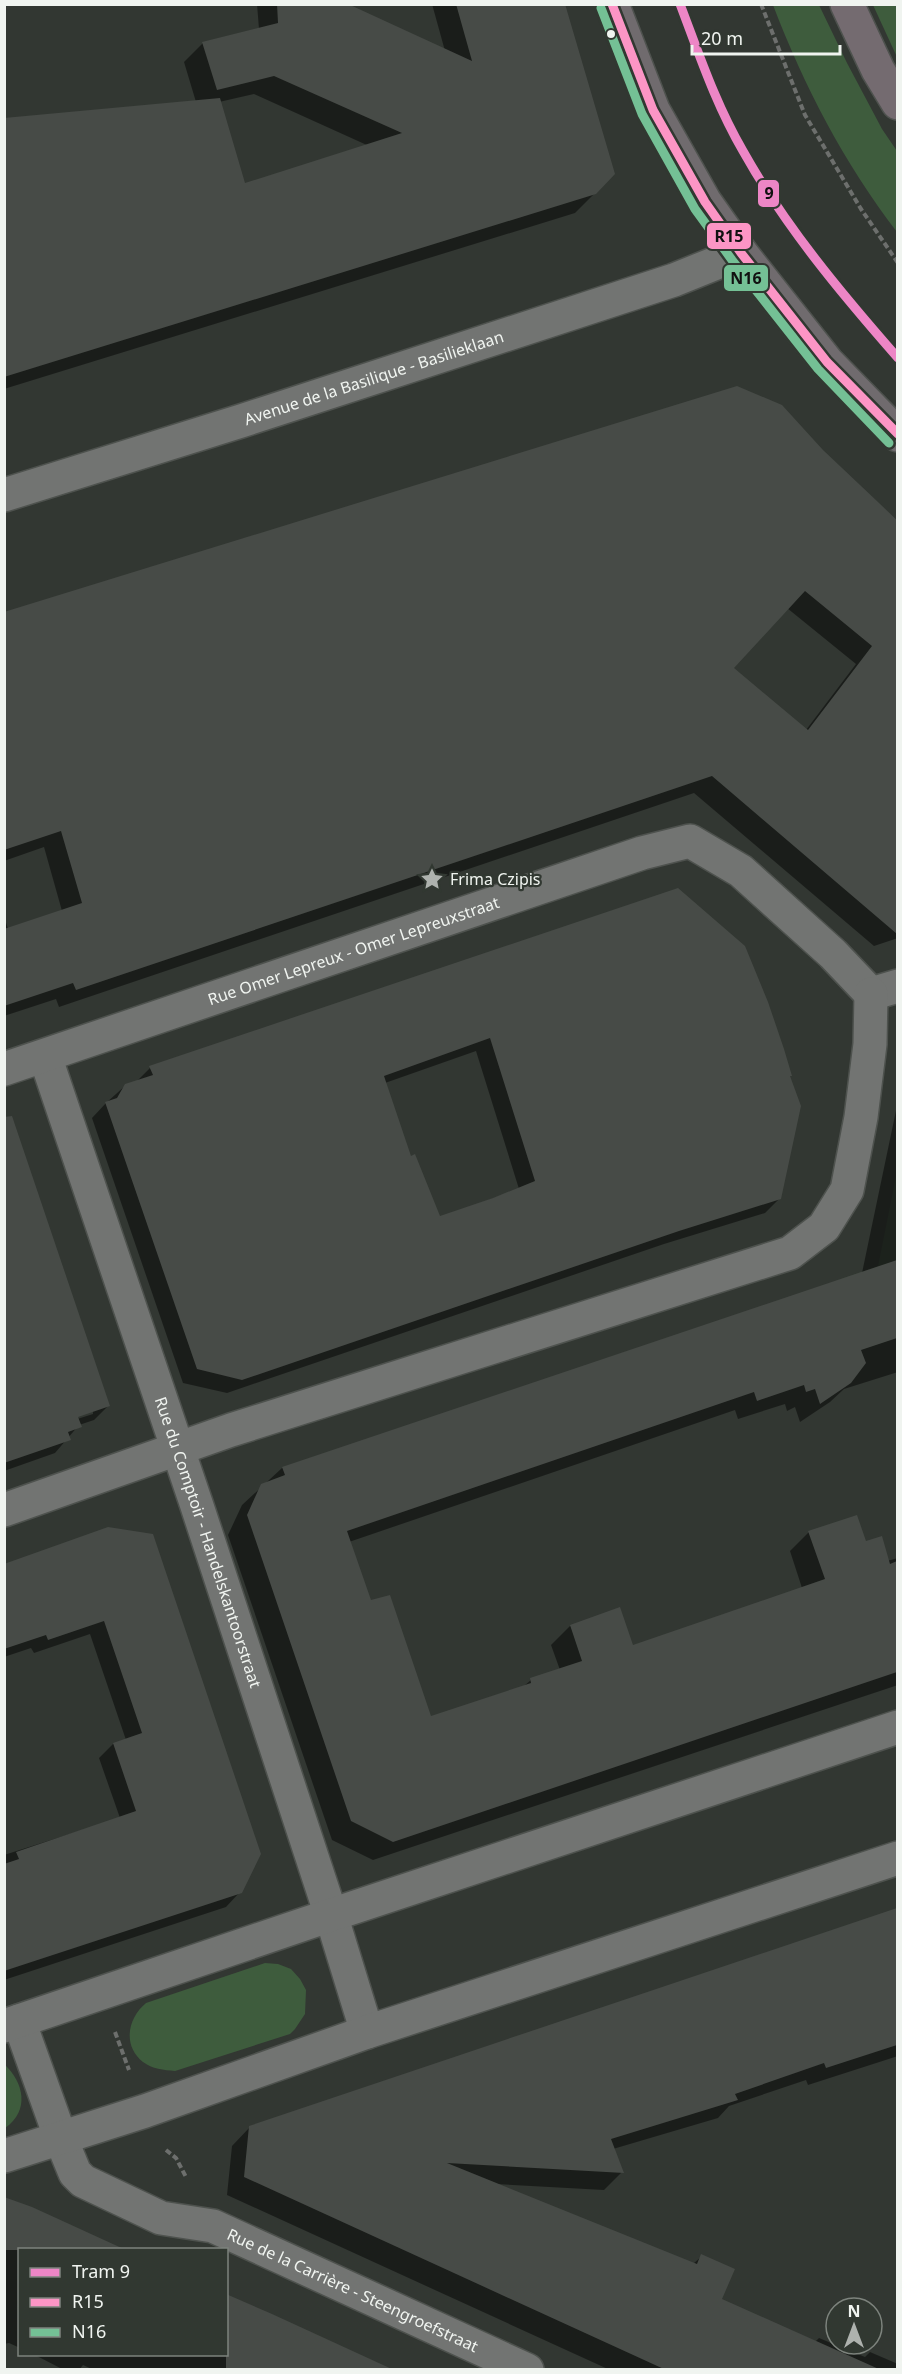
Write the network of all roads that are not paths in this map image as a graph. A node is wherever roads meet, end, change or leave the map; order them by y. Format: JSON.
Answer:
{"nodes":[{"id":1,"x":612,"y":4,"type":"edge"},
{"id":2,"x":847,"y":4,"type":"edge"},
{"id":3,"x":897,"y":103,"type":"edge"},
{"id":4,"x":741,"y":253,"type":"junction"},
{"id":5,"x":897,"y":435,"type":"edge"},
{"id":6,"x":4,"y":495,"type":"edge"},
{"id":7,"x":884,"y":990,"type":"edge"},
{"id":8,"x":45,"y":1056,"type":"junction"},
{"id":9,"x":4,"y":1069,"type":"edge"},
{"id":10,"x":177,"y":1450,"type":"junction"},
{"id":11,"x":4,"y":1510,"type":"edge"},
{"id":12,"x":897,"y":1727,"type":"edge"},
{"id":13,"x":897,"y":1857,"type":"edge"},
{"id":14,"x":332,"y":1915,"type":"junction"},
{"id":15,"x":12,"y":2023,"type":"edge"},
{"id":16,"x":367,"y":2032,"type":"junction"},
{"id":17,"x":61,"y":2139,"type":"junction"},
{"id":18,"x":4,"y":2156,"type":"edge"},
{"id":19,"x":527,"y":2370,"type":"edge"}],
"edges":[{"from":1,"to":4,"type":"main road"},
{"from":2,"to":3,"type":"highway"},
{"from":4,"to":5,"type":"main road"},
{"from":4,"to":6,"type":"street","name":"Avenue de la Basilique - Basilieklaan"},
{"from":7,"to":8,"type":"street","name":"Rue Omer Lepreux - Omer Lepreuxstraat"},
{"from":7,"to":10,"type":"street"},
{"from":8,"to":9,"type":"street","name":"Rue Omer Lepreux - Omer Lepreuxstraat"},
{"from":8,"to":10,"type":"street","name":"Rue du Comptoir - Handelskantoorstraat"},
{"from":10,"to":11,"type":"street"},
{"from":10,"to":14,"type":"street","name":"Rue du Comptoir - Handelskantoorstraat"},
{"from":12,"to":14,"type":"street"},
{"from":13,"to":16,"type":"street"},
{"from":14,"to":15,"type":"street"},
{"from":14,"to":16,"type":"street","name":"Rue du Comptoir - Handelskantoorstraat"},
{"from":15,"to":17,"type":"street","name":"Rue de la Carrière - Steengroefstraat"},
{"from":16,"to":17,"type":"street"},
{"from":17,"to":18,"type":"street"},
{"from":17,"to":19,"type":"street","name":"Rue de la Carrière - Steengroefstraat"}]}
